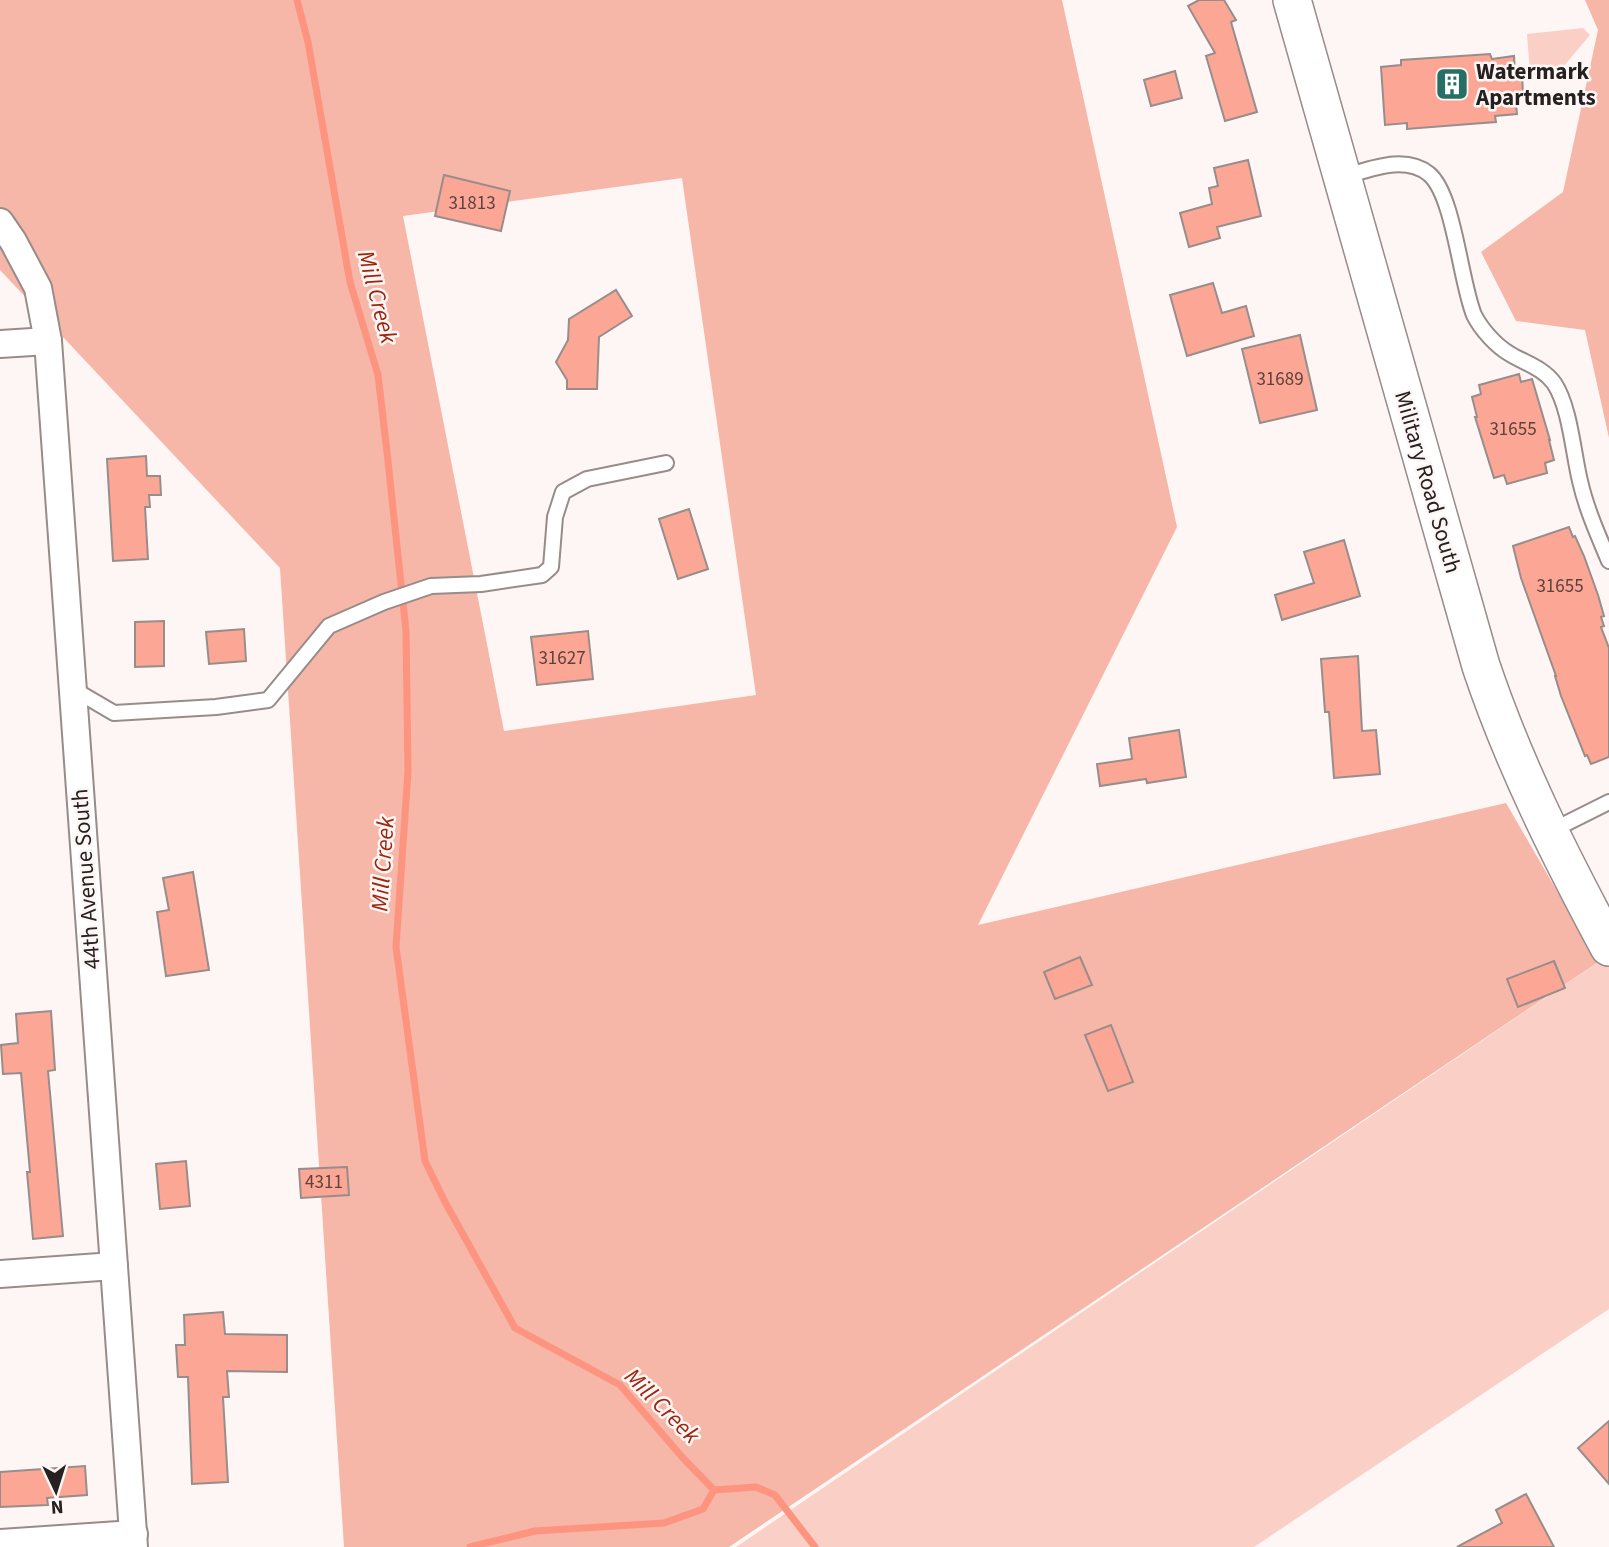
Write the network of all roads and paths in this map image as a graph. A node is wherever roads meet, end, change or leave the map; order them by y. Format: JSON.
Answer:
{"nodes":[{"id":1,"x":1292,"y":0,"type":"edge"},
{"id":2,"x":1342,"y":177,"type":"junction"},
{"id":3,"x":0,"y":222,"type":"edge"},
{"id":4,"x":48,"y":341,"type":"junction"},
{"id":5,"x":0,"y":344,"type":"edge"},
{"id":6,"x":666,"y":463,"type":"dead end"},
{"id":7,"x":1609,"y":561,"type":"edge"},
{"id":8,"x":73,"y":689,"type":"junction"},
{"id":9,"x":1609,"y":802,"type":"edge"},
{"id":10,"x":1550,"y":831,"type":"junction"},
{"id":11,"x":1609,"y":947,"type":"edge"},
{"id":12,"x":114,"y":1266,"type":"junction"},
{"id":13,"x":0,"y":1274,"type":"edge"},
{"id":14,"x":134,"y":1541,"type":"edge"},
{"id":15,"x":0,"y":1543,"type":"edge"}],
"edges":[{"from":1,"to":2,"type":"main road","name":"Military Road South"},
{"from":2,"to":7,"type":"lane"},
{"from":2,"to":10,"type":"main road","name":"Military Road South"},
{"from":3,"to":4,"type":"street","name":"44th Avenue South"},
{"from":4,"to":5,"type":"street"},
{"from":4,"to":8,"type":"street","name":"44th Avenue South"},
{"from":6,"to":8,"type":"lane"},
{"from":8,"to":12,"type":"street","name":"44th Avenue South"},
{"from":9,"to":10,"type":"lane"},
{"from":10,"to":11,"type":"main road","name":"Military Road South"},
{"from":12,"to":13,"type":"street"},
{"from":12,"to":14,"type":"street","name":"44th Avenue South"},
{"from":14,"to":15,"type":"street"}]}
